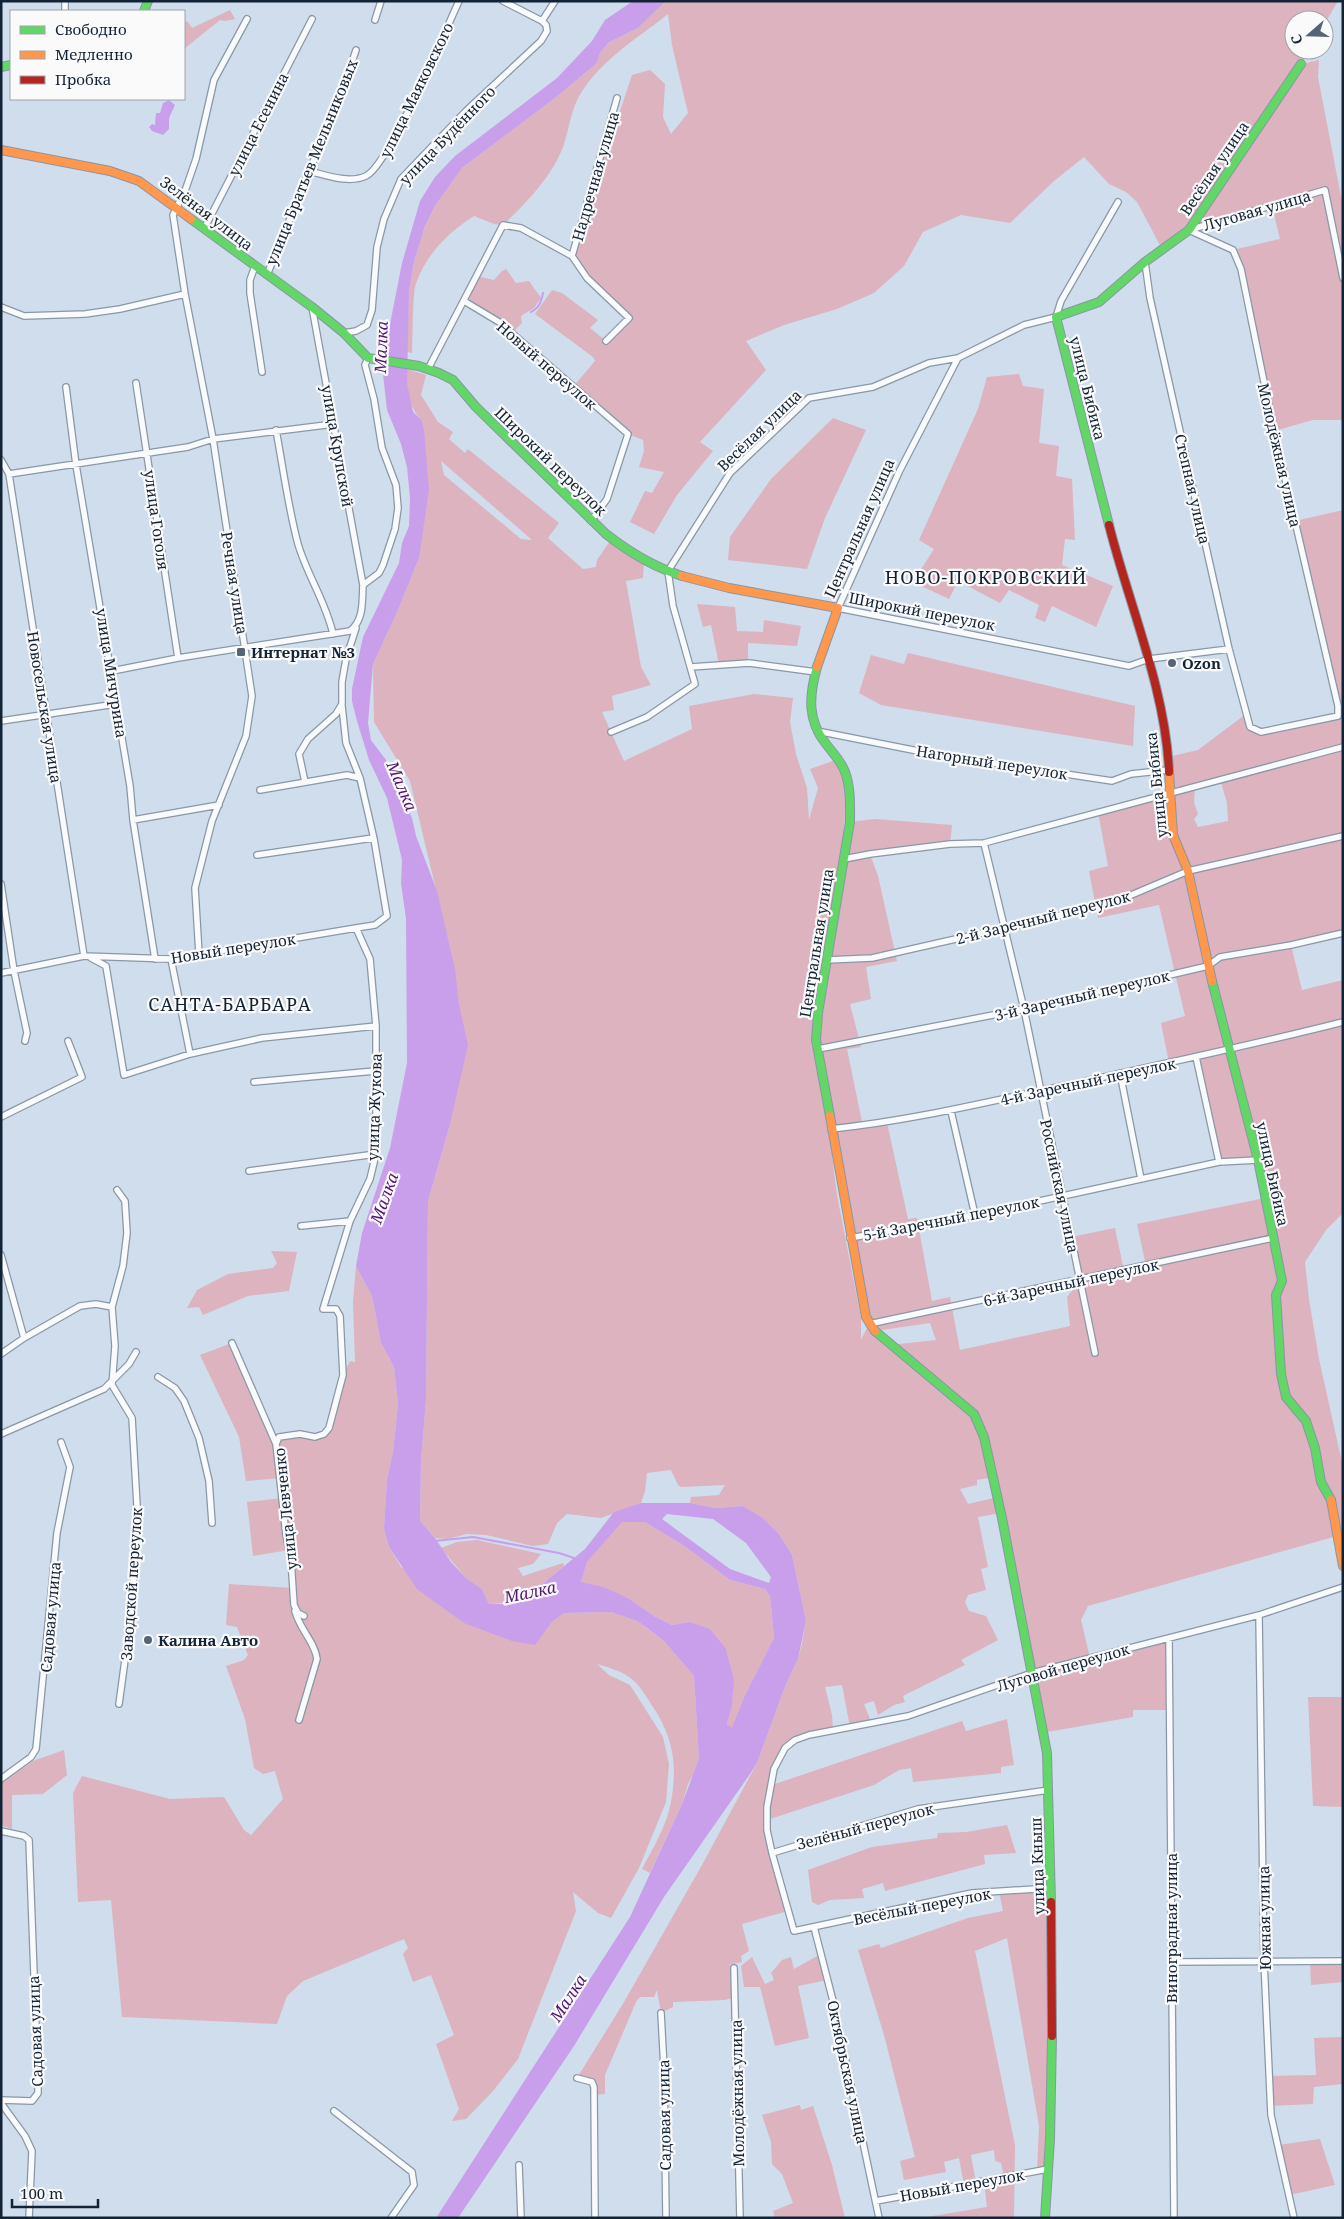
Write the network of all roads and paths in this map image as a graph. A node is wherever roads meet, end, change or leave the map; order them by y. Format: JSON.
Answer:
{"nodes":[{"id":1,"x":381,"y":1,"type":"edge"},
{"id":2,"x":459,"y":1,"type":"edge"},
{"id":3,"x":503,"y":1,"type":"edge"},
{"id":4,"x":555,"y":1,"type":"edge"},
{"id":5,"x":247,"y":19,"type":"dead end"},
{"id":6,"x":312,"y":19,"type":"dead end"},
{"id":7,"x":375,"y":20,"type":"dead end"},
{"id":8,"x":542,"y":21,"type":"junction"},
{"id":9,"x":356,"y":50,"type":"dead end"},
{"id":10,"x":1301,"y":64,"type":"dead end"},
{"id":11,"x":617,"y":98,"type":"dead end"},
{"id":12,"x":1,"y":150,"type":"edge"},
{"id":13,"x":309,"y":171,"type":"junction"},
{"id":14,"x":1118,"y":202,"type":"dead end"},
{"id":15,"x":177,"y":207,"type":"junction"},
{"id":16,"x":204,"y":228,"type":"junction"},
{"id":17,"x":1189,"y":230,"type":"junction"},
{"id":18,"x":572,"y":256,"type":"junction"},
{"id":19,"x":1146,"y":262,"type":"junction"},
{"id":20,"x":255,"y":266,"type":"junction"},
{"id":21,"x":267,"y":275,"type":"junction"},
{"id":22,"x":1343,"y":278,"type":"edge"},
{"id":23,"x":185,"y":294,"type":"junction"},
{"id":24,"x":464,"y":300,"type":"junction"},
{"id":25,"x":1,"y":307,"type":"edge"},
{"id":26,"x":312,"y":307,"type":"junction"},
{"id":27,"x":1056,"y":317,"type":"junction"},
{"id":28,"x":344,"y":333,"type":"junction"},
{"id":29,"x":606,"y":341,"type":"dead end"},
{"id":30,"x":368,"y":358,"type":"junction"},
{"id":31,"x":958,"y":358,"type":"junction"},
{"id":32,"x":428,"y":369,"type":"junction"},
{"id":33,"x":262,"y":372,"type":"dead end"},
{"id":34,"x":136,"y":382,"type":"dead end"},
{"id":35,"x":66,"y":387,"type":"dead end"},
{"id":36,"x":334,"y":424,"type":"junction"},
{"id":37,"x":276,"y":430,"type":"junction"},
{"id":38,"x":213,"y":439,"type":"junction"},
{"id":39,"x":148,"y":453,"type":"junction"},
{"id":40,"x":1,"y":460,"type":"edge"},
{"id":41,"x":76,"y":465,"type":"junction"},
{"id":42,"x":10,"y":474,"type":"junction"},
{"id":43,"x":591,"y":520,"type":"junction"},
{"id":44,"x":668,"y":571,"type":"junction"},
{"id":45,"x":363,"y":585,"type":"junction"},
{"id":46,"x":838,"y":608,"type":"junction"},
{"id":47,"x":356,"y":626,"type":"junction"},
{"id":48,"x":333,"y":634,"type":"junction"},
{"id":49,"x":245,"y":647,"type":"junction"},
{"id":50,"x":1229,"y":649,"type":"junction"},
{"id":51,"x":178,"y":658,"type":"junction"},
{"id":52,"x":1149,"y":659,"type":"junction"},
{"id":53,"x":691,"y":667,"type":"junction"},
{"id":54,"x":112,"y":671,"type":"junction"},
{"id":55,"x":816,"y":672,"type":"junction"},
{"id":56,"x":116,"y":704,"type":"junction"},
{"id":57,"x":342,"y":704,"type":"junction"},
{"id":58,"x":46,"y":714,"type":"junction"},
{"id":59,"x":1340,"y":715,"type":"edge"},
{"id":60,"x":1,"y":722,"type":"edge"},
{"id":61,"x":611,"y":732,"type":"dead end"},
{"id":62,"x":817,"y":732,"type":"junction"},
{"id":63,"x":1343,"y":748,"type":"edge"},
{"id":64,"x":1168,"y":770,"type":"junction"},
{"id":65,"x":360,"y":778,"type":"junction"},
{"id":66,"x":305,"y":782,"type":"junction"},
{"id":67,"x":260,"y":790,"type":"dead end"},
{"id":68,"x":1170,"y":792,"type":"junction"},
{"id":69,"x":219,"y":805,"type":"junction"},
{"id":70,"x":133,"y":820,"type":"junction"},
{"id":71,"x":1343,"y":836,"type":"edge"},
{"id":72,"x":373,"y":838,"type":"junction"},
{"id":73,"x":984,"y":843,"type":"junction"},
{"id":74,"x":256,"y":855,"type":"dead end"},
{"id":75,"x":844,"y":859,"type":"junction"},
{"id":76,"x":1188,"y":871,"type":"junction"},
{"id":77,"x":1,"y":884,"type":"edge"},
{"id":78,"x":375,"y":925,"type":"joint"},
{"id":79,"x":356,"y":928,"type":"junction"},
{"id":80,"x":1005,"y":928,"type":"junction"},
{"id":81,"x":1343,"y":933,"type":"edge"},
{"id":82,"x":199,"y":954,"type":"junction"},
{"id":83,"x":87,"y":956,"type":"junction"},
{"id":84,"x":155,"y":959,"type":"junction"},
{"id":85,"x":172,"y":959,"type":"junction"},
{"id":86,"x":827,"y":960,"type":"junction"},
{"id":87,"x":1208,"y":966,"type":"junction"},
{"id":88,"x":14,"y":971,"type":"junction"},
{"id":89,"x":1,"y":973,"type":"edge"},
{"id":90,"x":1024,"y":1009,"type":"junction"},
{"id":91,"x":1343,"y":1022,"type":"edge"},
{"id":92,"x":376,"y":1026,"type":"junction"},
{"id":93,"x":25,"y":1041,"type":"dead end"},
{"id":94,"x":68,"y":1041,"type":"dead end"},
{"id":95,"x":818,"y":1049,"type":"junction"},
{"id":96,"x":1230,"y":1051,"type":"junction"},
{"id":97,"x":190,"y":1054,"type":"junction"},
{"id":98,"x":1196,"y":1057,"type":"junction"},
{"id":99,"x":375,"y":1071,"type":"junction"},
{"id":100,"x":1120,"y":1074,"type":"junction"},
{"id":101,"x":254,"y":1082,"type":"dead end"},
{"id":102,"x":1039,"y":1091,"type":"junction"},
{"id":103,"x":951,"y":1111,"type":"junction"},
{"id":104,"x":1,"y":1117,"type":"edge"},
{"id":105,"x":831,"y":1129,"type":"junction"},
{"id":106,"x":376,"y":1154,"type":"junction"},
{"id":107,"x":1258,"y":1160,"type":"junction"},
{"id":108,"x":1219,"y":1162,"type":"junction"},
{"id":109,"x":249,"y":1171,"type":"dead end"},
{"id":110,"x":1141,"y":1179,"type":"junction"},
{"id":111,"x":117,"y":1190,"type":"dead end"},
{"id":112,"x":1062,"y":1196,"type":"junction"},
{"id":113,"x":976,"y":1215,"type":"junction"},
{"id":114,"x":350,"y":1221,"type":"junction"},
{"id":115,"x":301,"y":1226,"type":"dead end"},
{"id":116,"x":850,"y":1238,"type":"junction"},
{"id":117,"x":1273,"y":1238,"type":"junction"},
{"id":118,"x":1,"y":1255,"type":"edge"},
{"id":119,"x":1080,"y":1281,"type":"junction"},
{"id":120,"x":112,"y":1307,"type":"junction"},
{"id":121,"x":323,"y":1309,"type":"joint"},
{"id":122,"x":869,"y":1324,"type":"junction"},
{"id":123,"x":24,"y":1338,"type":"junction"},
{"id":124,"x":232,"y":1343,"type":"dead end"},
{"id":125,"x":136,"y":1352,"type":"dead end"},
{"id":126,"x":1095,"y":1353,"type":"dead end"},
{"id":127,"x":1,"y":1354,"type":"edge"},
{"id":128,"x":158,"y":1377,"type":"dead end"},
{"id":129,"x":113,"y":1381,"type":"junction"},
{"id":130,"x":1,"y":1434,"type":"edge"},
{"id":131,"x":61,"y":1442,"type":"dead end"},
{"id":132,"x":276,"y":1444,"type":"junction"},
{"id":133,"x":1002,"y":1518,"type":"joint"},
{"id":134,"x":212,"y":1523,"type":"dead end"},
{"id":135,"x":1343,"y":1566,"type":"edge"},
{"id":136,"x":1343,"y":1587,"type":"edge"},
{"id":137,"x":295,"y":1609,"type":"junction"},
{"id":138,"x":1259,"y":1615,"type":"junction"},
{"id":139,"x":304,"y":1616,"type":"dead end"},
{"id":140,"x":1169,"y":1638,"type":"junction"},
{"id":141,"x":1032,"y":1673,"type":"junction"},
{"id":142,"x":119,"y":1704,"type":"dead end"},
{"id":143,"x":299,"y":1720,"type":"dead end"},
{"id":144,"x":1,"y":1779,"type":"edge"},
{"id":145,"x":1049,"y":1790,"type":"junction"},
{"id":146,"x":1,"y":1830,"type":"edge"},
{"id":147,"x":772,"y":1853,"type":"junction"},
{"id":148,"x":1051,"y":1888,"type":"junction"},
{"id":149,"x":814,"y":1927,"type":"junction"},
{"id":150,"x":1264,"y":1961,"type":"junction"},
{"id":151,"x":1343,"y":1961,"type":"edge"},
{"id":152,"x":1171,"y":1962,"type":"junction"},
{"id":153,"x":734,"y":1968,"type":"dead end"},
{"id":154,"x":661,"y":2013,"type":"dead end"},
{"id":155,"x":578,"y":2078,"type":"dead end"},
{"id":156,"x":1,"y":2102,"type":"edge"},
{"id":157,"x":334,"y":2110,"type":"dead end"},
{"id":158,"x":519,"y":2165,"type":"dead end"},
{"id":159,"x":1048,"y":2170,"type":"junction"},
{"id":160,"x":876,"y":2201,"type":"junction"},
{"id":161,"x":29,"y":2218,"type":"edge"},
{"id":162,"x":391,"y":2218,"type":"edge"},
{"id":163,"x":521,"y":2218,"type":"edge"},
{"id":164,"x":595,"y":2218,"type":"edge"},
{"id":165,"x":666,"y":2218,"type":"edge"},
{"id":166,"x":740,"y":2218,"type":"edge"},
{"id":167,"x":879,"y":2218,"type":"edge"},
{"id":168,"x":1045,"y":2218,"type":"edge"},
{"id":169,"x":1174,"y":2218,"type":"edge"},
{"id":170,"x":1294,"y":2218,"type":"edge"}],
"edges":[{"from":1,"to":7,"type":"street"},
{"from":2,"to":13,"type":"street","name":"улица Маяковского"},
{"from":3,"to":8,"type":"street"},
{"from":4,"to":8,"type":"street","name":"улица Будённого"},
{"from":5,"to":15,"type":"street"},
{"from":6,"to":16,"type":"street","name":"улица Есенина"},
{"from":8,"to":28,"type":"street","name":"улица Будённого"},
{"from":9,"to":13,"type":"street","name":"улица Братьев Мельниковых"},
{"from":10,"to":17,"type":"street","name":"Весёлая улица"},
{"from":11,"to":18,"type":"street","name":"Надречная улица"},
{"from":12,"to":15,"type":"street","name":"Зелёная улица"},
{"from":13,"to":21,"type":"street","name":"улица Братьев Мельниковых"},
{"from":14,"to":27,"type":"street"},
{"from":15,"to":16,"type":"street","name":"Зелёная улица"},
{"from":15,"to":23,"type":"street","name":"Речная улица"},
{"from":16,"to":20,"type":"street","name":"Зелёная улица"},
{"from":17,"to":19,"type":"street","name":"Весёлая улица"},
{"from":17,"to":22,"type":"street","name":"Луговая улица"},
{"from":17,"to":59,"type":"street","name":"Молодёжная улица"},
{"from":18,"to":24,"type":"street","name":"Надречная улица"},
{"from":18,"to":29,"type":"street"},
{"from":19,"to":27,"type":"street","name":"Весёлая улица"},
{"from":19,"to":50,"type":"street","name":"Степная улица"},
{"from":20,"to":21,"type":"street","name":"Зелёная улица"},
{"from":20,"to":33,"type":"street"},
{"from":21,"to":26,"type":"street","name":"Зелёная улица"},
{"from":23,"to":25,"type":"street"},
{"from":23,"to":38,"type":"street","name":"Речная улица"},
{"from":24,"to":32,"type":"street","name":"Надречная улица"},
{"from":24,"to":43,"type":"street","name":"Новый переулок"},
{"from":26,"to":28,"type":"street","name":"Зелёная улица"},
{"from":26,"to":36,"type":"street","name":"улица Крупской"},
{"from":27,"to":31,"type":"street","name":"Весёлая улица"},
{"from":27,"to":52,"type":"street","name":"улица Бибика"},
{"from":28,"to":30,"type":"street","name":"Зелёная улица"},
{"from":30,"to":32,"type":"street","name":"Широкий переулок"},
{"from":30,"to":45,"type":"street"},
{"from":31,"to":44,"type":"street","name":"Весёлая улица"},
{"from":31,"to":46,"type":"street","name":"Центральная улица"},
{"from":32,"to":43,"type":"street","name":"Широкий переулок"},
{"from":34,"to":39,"type":"street","name":"улица Гоголя"},
{"from":35,"to":41,"type":"street","name":"улица Мичурина"},
{"from":36,"to":37,"type":"street"},
{"from":36,"to":45,"type":"street","name":"улица Крупской"},
{"from":37,"to":38,"type":"street"},
{"from":37,"to":48,"type":"street"},
{"from":38,"to":39,"type":"street"},
{"from":38,"to":49,"type":"street","name":"Речная улица"},
{"from":39,"to":41,"type":"street"},
{"from":39,"to":51,"type":"street","name":"улица Гоголя"},
{"from":40,"to":42,"type":"street","name":"Новосельская улица"},
{"from":41,"to":42,"type":"street"},
{"from":41,"to":54,"type":"street","name":"улица Мичурина"},
{"from":42,"to":58,"type":"street","name":"Новосельская улица"},
{"from":43,"to":44,"type":"street","name":"Широкий переулок"},
{"from":44,"to":46,"type":"street","name":"Широкий переулок"},
{"from":44,"to":53,"type":"street"},
{"from":45,"to":47,"type":"street","name":"улица Крупской"},
{"from":46,"to":52,"type":"street","name":"Широкий переулок"},
{"from":46,"to":55,"type":"street","name":"Центральная улица"},
{"from":47,"to":48,"type":"street"},
{"from":47,"to":57,"type":"street","name":"улица Крупской"},
{"from":48,"to":49,"type":"street"},
{"from":49,"to":51,"type":"street"},
{"from":49,"to":69,"type":"street","name":"Речная улица"},
{"from":50,"to":52,"type":"street","name":"Широкий переулок"},
{"from":50,"to":59,"type":"street","name":"Степная улица"},
{"from":51,"to":54,"type":"street"},
{"from":52,"to":64,"type":"street","name":"улица Бибика"},
{"from":53,"to":55,"type":"street"},
{"from":53,"to":61,"type":"street"},
{"from":54,"to":56,"type":"street","name":"улица Мичурина"},
{"from":55,"to":62,"type":"street","name":"Центральная улица"},
{"from":56,"to":58,"type":"street"},
{"from":56,"to":70,"type":"street","name":"улица Мичурина"},
{"from":57,"to":65,"type":"street","name":"улица Крупской"},
{"from":57,"to":66,"type":"street"},
{"from":58,"to":60,"type":"street"},
{"from":58,"to":83,"type":"street","name":"Новосельская улица"},
{"from":62,"to":64,"type":"street","name":"Нагорный переулок"},
{"from":62,"to":75,"type":"street","name":"Центральная улица"},
{"from":63,"to":68,"type":"street"},
{"from":64,"to":68,"type":"street","name":"улица Бибика"},
{"from":65,"to":66,"type":"street"},
{"from":65,"to":72,"type":"street","name":"улица Крупской"},
{"from":66,"to":67,"type":"street"},
{"from":68,"to":73,"type":"street"},
{"from":68,"to":76,"type":"street","name":"улица Бибика"},
{"from":69,"to":70,"type":"street"},
{"from":69,"to":82,"type":"street","name":"Речная улица"},
{"from":70,"to":84,"type":"street","name":"улица Мичурина"},
{"from":71,"to":76,"type":"street","name":"2-й Заречный переулок"},
{"from":72,"to":74,"type":"street"},
{"from":72,"to":78,"type":"street","name":"улица Крупской"},
{"from":73,"to":75,"type":"street"},
{"from":73,"to":80,"type":"street","name":"Российская улица"},
{"from":75,"to":86,"type":"street","name":"Центральная улица"},
{"from":76,"to":80,"type":"street","name":"2-й Заречный переулок"},
{"from":76,"to":87,"type":"street","name":"улица Бибика"},
{"from":77,"to":88,"type":"street"},
{"from":78,"to":79,"type":"street","name":"Новый переулок"},
{"from":79,"to":82,"type":"street","name":"Новый переулок"},
{"from":79,"to":92,"type":"street","name":"улица Жукова"},
{"from":80,"to":86,"type":"street","name":"2-й Заречный переулок"},
{"from":80,"to":90,"type":"street","name":"Российская улица"},
{"from":81,"to":87,"type":"street","name":"3-й Заречный переулок"},
{"from":82,"to":85,"type":"street","name":"Новый переулок"},
{"from":83,"to":84,"type":"street","name":"Новый переулок"},
{"from":83,"to":88,"type":"street","name":"Новый переулок"},
{"from":83,"to":97,"type":"street"},
{"from":84,"to":85,"type":"street","name":"Новый переулок"},
{"from":85,"to":97,"type":"street"},
{"from":86,"to":95,"type":"street","name":"Центральная улица"},
{"from":87,"to":90,"type":"street","name":"3-й Заречный переулок"},
{"from":87,"to":96,"type":"street","name":"улица Бибика"},
{"from":88,"to":89,"type":"street","name":"Новый переулок"},
{"from":88,"to":93,"type":"street"},
{"from":90,"to":95,"type":"street","name":"3-й Заречный переулок"},
{"from":90,"to":102,"type":"street","name":"Российская улица"},
{"from":91,"to":96,"type":"street","name":"4-й Заречный переулок"},
{"from":92,"to":97,"type":"street"},
{"from":92,"to":99,"type":"street","name":"улица Жукова"},
{"from":94,"to":104,"type":"street"},
{"from":95,"to":105,"type":"street","name":"Центральная улица"},
{"from":96,"to":98,"type":"street","name":"4-й Заречный переулок"},
{"from":96,"to":107,"type":"street","name":"улица Бибика"},
{"from":98,"to":100,"type":"street","name":"4-й Заречный переулок"},
{"from":98,"to":108,"type":"street"},
{"from":99,"to":101,"type":"street"},
{"from":99,"to":106,"type":"street","name":"улица Жукова"},
{"from":100,"to":102,"type":"street","name":"4-й Заречный переулок"},
{"from":100,"to":110,"type":"street"},
{"from":102,"to":103,"type":"street","name":"4-й Заречный переулок"},
{"from":102,"to":112,"type":"street","name":"Российская улица"},
{"from":103,"to":105,"type":"street","name":"4-й Заречный переулок"},
{"from":103,"to":113,"type":"street"},
{"from":105,"to":116,"type":"street","name":"Центральная улица"},
{"from":106,"to":109,"type":"street"},
{"from":106,"to":114,"type":"street","name":"улица Жукова"},
{"from":107,"to":108,"type":"street","name":"5-й Заречный переулок"},
{"from":107,"to":117,"type":"street","name":"улица Бибика"},
{"from":108,"to":110,"type":"street","name":"5-й Заречный переулок"},
{"from":110,"to":112,"type":"street","name":"5-й Заречный переулок"},
{"from":111,"to":120,"type":"street","name":"Заводской переулок"},
{"from":112,"to":113,"type":"street","name":"5-й Заречный переулок"},
{"from":112,"to":119,"type":"street","name":"Российская улица"},
{"from":113,"to":116,"type":"street","name":"5-й Заречный переулок"},
{"from":114,"to":115,"type":"street"},
{"from":114,"to":121,"type":"street","name":"улица Жукова"},
{"from":116,"to":122,"type":"street","name":"Центральная улица"},
{"from":117,"to":119,"type":"street","name":"6-й Заречный переулок"},
{"from":117,"to":135,"type":"street","name":"улица Бибика"},
{"from":118,"to":123,"type":"street"},
{"from":119,"to":122,"type":"street","name":"6-й Заречный переулок"},
{"from":119,"to":126,"type":"street","name":"Российская улица"},
{"from":120,"to":123,"type":"street"},
{"from":120,"to":129,"type":"street","name":"Заводской переулок"},
{"from":121,"to":132,"type":"street","name":"улица Левченко"},
{"from":122,"to":133,"type":"street","name":"Центральная улица"},
{"from":123,"to":127,"type":"street"},
{"from":124,"to":132,"type":"street"},
{"from":125,"to":129,"type":"street"},
{"from":128,"to":134,"type":"street"},
{"from":129,"to":130,"type":"street"},
{"from":129,"to":142,"type":"street","name":"Заводской переулок"},
{"from":131,"to":144,"type":"street","name":"Садовая улица"},
{"from":132,"to":137,"type":"street","name":"улица Левченко"},
{"from":133,"to":141,"type":"street","name":"улица Кныш"},
{"from":136,"to":138,"type":"street","name":"Луговой переулок"},
{"from":137,"to":139,"type":"street"},
{"from":137,"to":143,"type":"street","name":"улица Левченко"},
{"from":138,"to":140,"type":"street","name":"Луговой переулок"},
{"from":138,"to":150,"type":"street","name":"Южная улица"},
{"from":140,"to":141,"type":"street","name":"Луговой переулок"},
{"from":140,"to":152,"type":"street","name":"Виноградная улица"},
{"from":141,"to":145,"type":"street","name":"улица Кныш"},
{"from":141,"to":147,"type":"street","name":"Луговой переулок"},
{"from":145,"to":147,"type":"street","name":"Зелёный переулок"},
{"from":145,"to":148,"type":"street","name":"улица Кныш"},
{"from":146,"to":156,"type":"street","name":"Садовая улица"},
{"from":147,"to":149,"type":"street","name":"Весёлый переулок"},
{"from":148,"to":149,"type":"street","name":"Весёлый переулок"},
{"from":148,"to":159,"type":"street","name":"улица Кныш"},
{"from":149,"to":160,"type":"street","name":"Октябрьская улица"},
{"from":150,"to":151,"type":"street"},
{"from":150,"to":152,"type":"street"},
{"from":150,"to":170,"type":"street","name":"Южная улица"},
{"from":152,"to":169,"type":"street","name":"Виноградная улица"},
{"from":153,"to":166,"type":"street","name":"Молодёжная улица"},
{"from":154,"to":165,"type":"street","name":"Садовая улица"},
{"from":155,"to":164,"type":"street"},
{"from":156,"to":161,"type":"street"},
{"from":157,"to":162,"type":"street"},
{"from":158,"to":163,"type":"street"},
{"from":159,"to":160,"type":"street","name":"Новый переулок"},
{"from":159,"to":168,"type":"street","name":"улица Кныш"},
{"from":160,"to":167,"type":"street","name":"Октябрьская улица"}]}
